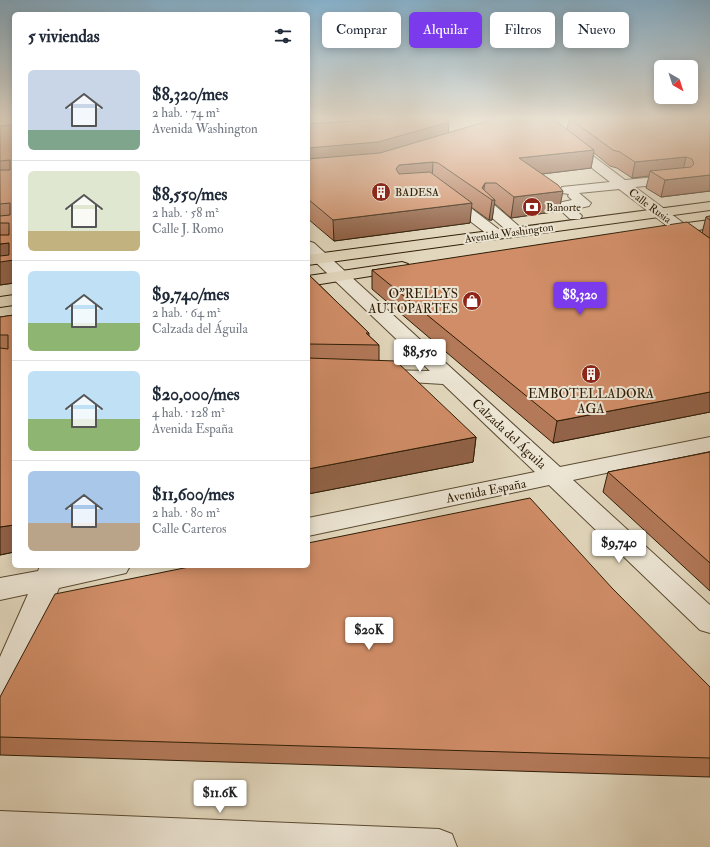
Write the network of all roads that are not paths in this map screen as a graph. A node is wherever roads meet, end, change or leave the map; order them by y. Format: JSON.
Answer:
{"nodes":[{"id":1,"x":587,"y":158,"type":"edge"},
{"id":2,"x":682,"y":179,"type":"edge"},
{"id":3,"x":622,"y":185,"type":"junction"},
{"id":4,"x":432,"y":186,"type":"edge"},
{"id":5,"x":710,"y":206,"type":"edge"},
{"id":6,"x":488,"y":207,"type":"edge"},
{"id":7,"x":658,"y":212,"type":"junction"},
{"id":8,"x":576,"y":216,"type":"dead end"},
{"id":9,"x":710,"y":224,"type":"edge"},
{"id":10,"x":680,"y":229,"type":"junction"},
{"id":11,"x":516,"y":232,"type":"junction"},
{"id":12,"x":648,"y":233,"type":"edge"},
{"id":13,"x":496,"y":234,"type":"junction"},
{"id":14,"x":710,"y":250,"type":"edge"},
{"id":15,"x":312,"y":254,"type":"edge"},
{"id":16,"x":419,"y":265,"type":"edge"},
{"id":17,"x":340,"y":276,"type":"junction"},
{"id":18,"x":310,"y":281,"type":"edge"},
{"id":19,"x":12,"y":300,"type":"edge"},
{"id":20,"x":0,"y":302,"type":"edge"},
{"id":21,"x":363,"y":376,"type":"edge"},
{"id":22,"x":449,"y":378,"type":"junction"},
{"id":23,"x":710,"y":444,"type":"edge"},
{"id":24,"x":555,"y":477,"type":"junction"},
{"id":25,"x":310,"y":527,"type":"edge"},
{"id":26,"x":97,"y":568,"type":"edge"},
{"id":27,"x":51,"y":573,"type":"edge"},
{"id":28,"x":0,"y":589,"type":"edge"},
{"id":29,"x":710,"y":622,"type":"edge"},
{"id":30,"x":0,"y":692,"type":"edge"},
{"id":31,"x":7,"y":835,"type":"edge"},
{"id":32,"x":439,"y":847,"type":"edge"}],
"edges":[{"from":1,"to":3,"type":"street","name":"Calle Rusia"},
{"from":2,"to":3,"type":"street"},
{"from":3,"to":7,"type":"street","name":"Calle Rusia"},
{"from":3,"to":8,"type":"street"},
{"from":4,"to":13,"type":"street"},
{"from":5,"to":7,"type":"main road","name":"Avenida Washington"},
{"from":6,"to":11,"type":"street"},
{"from":7,"to":10,"type":"street","name":"Calle Rusia"},
{"from":7,"to":11,"type":"main road","name":"Avenida Washington"},
{"from":9,"to":10,"type":"main road"},
{"from":10,"to":12,"type":"main road"},
{"from":10,"to":14,"type":"street","name":"Calle Rusia"},
{"from":11,"to":13,"type":"main road","name":"Avenida Washington"},
{"from":13,"to":15,"type":"main road","name":"Avenida Washington"},
{"from":15,"to":17,"type":"street","name":"Calzada del Águila"},
{"from":16,"to":17,"type":"main road"},
{"from":17,"to":18,"type":"main road"},
{"from":17,"to":22,"type":"street","name":"Calzada del Águila"},
{"from":19,"to":20,"type":"main road"},
{"from":21,"to":22,"type":"street"},
{"from":22,"to":24,"type":"street","name":"Calzada del Águila"},
{"from":23,"to":24,"type":"street","name":"Avenida España"},
{"from":24,"to":25,"type":"street","name":"Avenida España"},
{"from":24,"to":29,"type":"street","name":"Calzada del Águila"},
{"from":26,"to":27,"type":"street"},
{"from":27,"to":28,"type":"street"},
{"from":27,"to":30,"type":"street"},
{"from":31,"to":32,"type":"street"}]}
